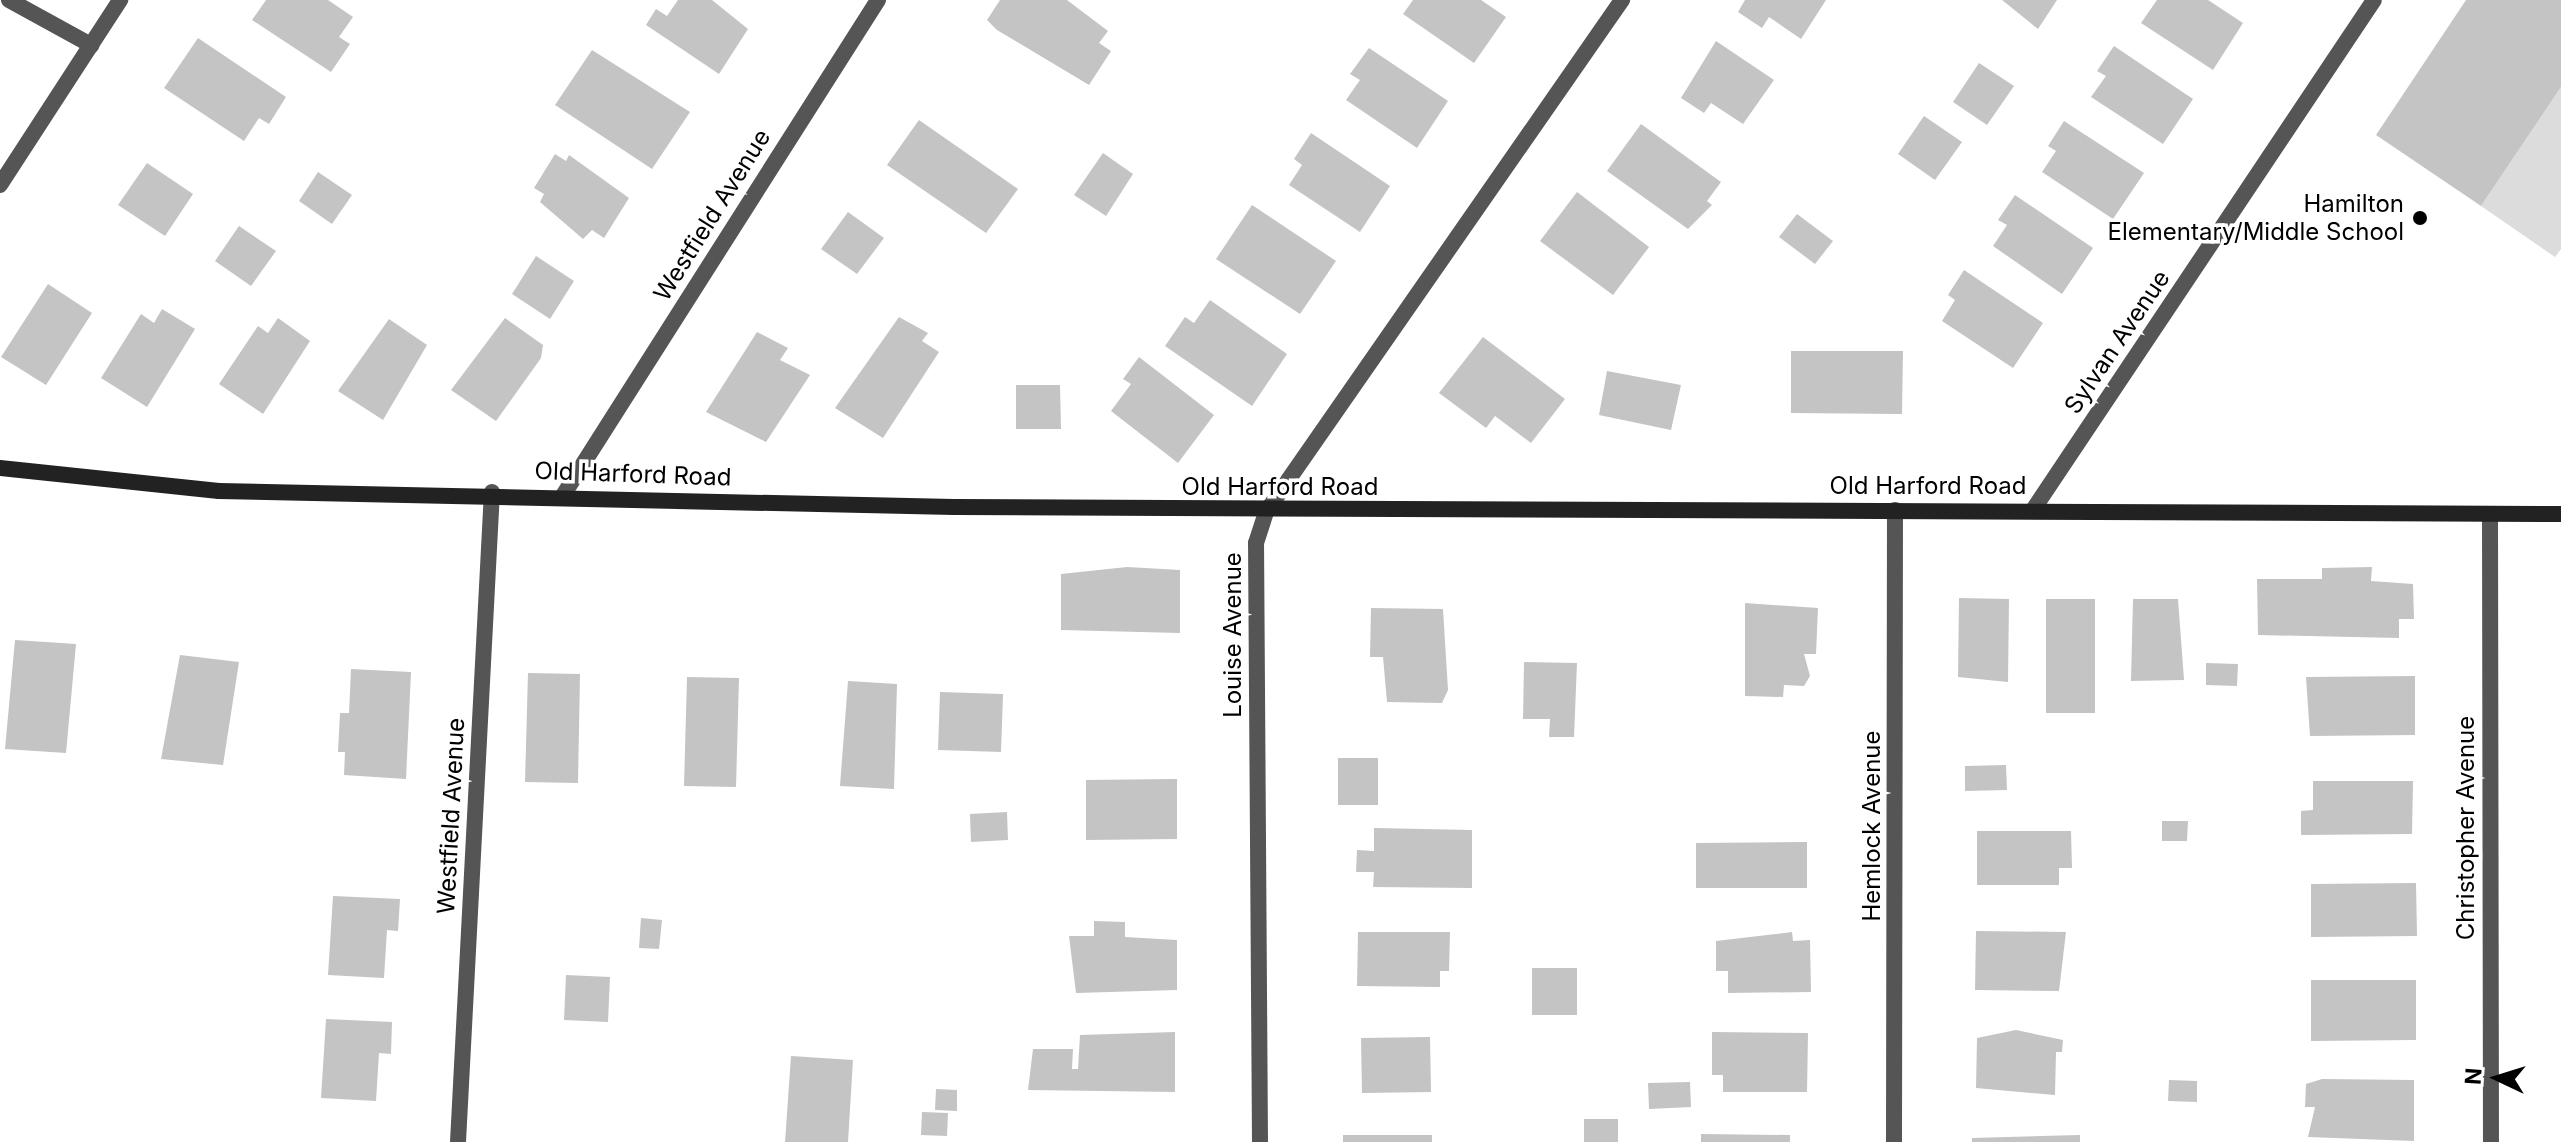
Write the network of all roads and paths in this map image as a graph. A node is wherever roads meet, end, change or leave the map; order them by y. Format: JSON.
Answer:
{"nodes":[{"id":1,"x":9,"y":0,"type":"edge"},
{"id":2,"x":120,"y":0,"type":"edge"},
{"id":3,"x":878,"y":0,"type":"edge"},
{"id":4,"x":1622,"y":0,"type":"edge"},
{"id":5,"x":2374,"y":0,"type":"edge"},
{"id":6,"x":91,"y":45,"type":"junction"},
{"id":7,"x":0,"y":185,"type":"edge"},
{"id":8,"x":0,"y":468,"type":"edge"},
{"id":9,"x":492,"y":492,"type":"junction"},
{"id":10,"x":562,"y":497,"type":"junction"},
{"id":11,"x":1895,"y":510,"type":"junction"},
{"id":12,"x":2033,"y":510,"type":"junction"},
{"id":13,"x":1266,"y":512,"type":"junction"},
{"id":14,"x":2490,"y":514,"type":"junction"},
{"id":15,"x":2561,"y":514,"type":"edge"},
{"id":16,"x":458,"y":1142,"type":"edge"},
{"id":17,"x":1260,"y":1142,"type":"edge"},
{"id":18,"x":1894,"y":1142,"type":"edge"},
{"id":19,"x":2491,"y":1142,"type":"edge"}],
"edges":[{"from":1,"to":6,"type":"street"},
{"from":2,"to":6,"type":"street"},
{"from":3,"to":10,"type":"street","name":"Westfield Avenue"},
{"from":4,"to":13,"type":"street","name":"Louise Avenue"},
{"from":5,"to":12,"type":"street","name":"Sylvan Avenue"},
{"from":6,"to":7,"type":"street"},
{"from":8,"to":9,"type":"street","name":"Old Harford Road"},
{"from":9,"to":10,"type":"street","name":"Old Harford Road"},
{"from":9,"to":16,"type":"street","name":"Westfield Avenue"},
{"from":10,"to":13,"type":"street","name":"Old Harford Road"},
{"from":11,"to":12,"type":"street","name":"Old Harford Road"},
{"from":11,"to":13,"type":"street","name":"Old Harford Road"},
{"from":11,"to":18,"type":"street","name":"Hemlock Avenue"},
{"from":12,"to":14,"type":"street","name":"Old Harford Road"},
{"from":13,"to":17,"type":"street","name":"Louise Avenue"},
{"from":14,"to":15,"type":"street","name":"Old Harford Road"},
{"from":14,"to":19,"type":"street","name":"Christopher Avenue"}]}
